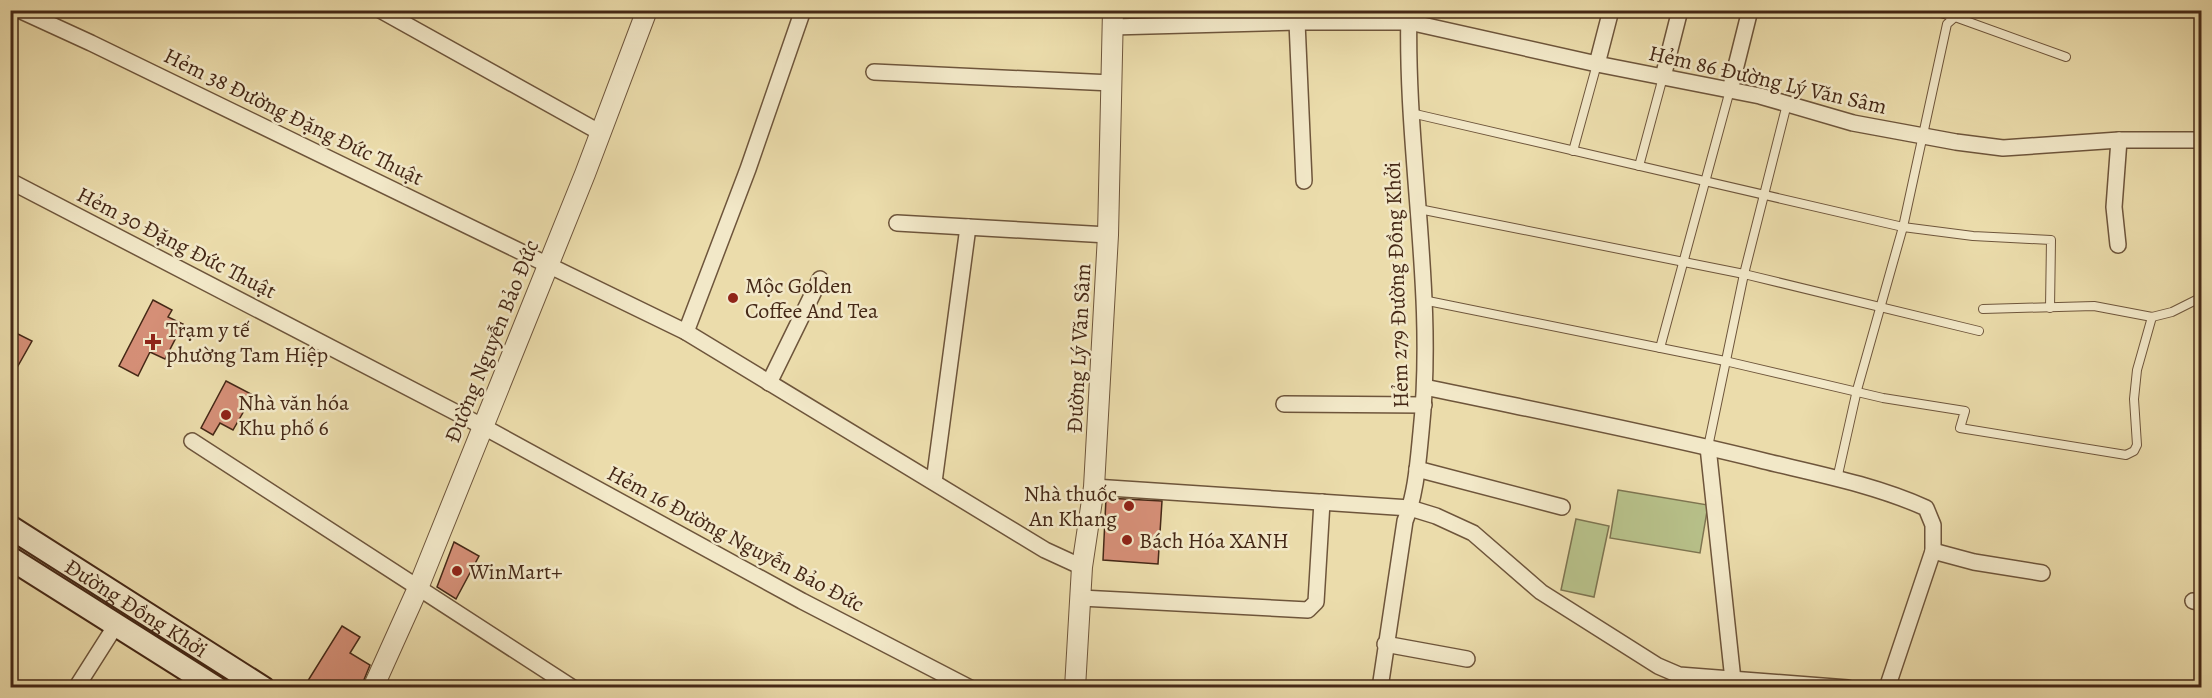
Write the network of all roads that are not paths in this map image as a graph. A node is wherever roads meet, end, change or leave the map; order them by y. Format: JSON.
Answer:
{"nodes":[{"id":1,"x":19,"y":10,"type":"edge"},
{"id":2,"x":380,"y":10,"type":"edge"},
{"id":3,"x":647,"y":10,"type":"edge"},
{"id":4,"x":803,"y":10,"type":"edge"},
{"id":5,"x":1611,"y":10,"type":"edge"},
{"id":6,"x":1680,"y":10,"type":"edge"},
{"id":7,"x":1750,"y":10,"type":"edge"},
{"id":8,"x":1929,"y":10,"type":"edge"},
{"id":9,"x":1409,"y":16,"type":"edge"},
{"id":10,"x":1955,"y":17,"type":"junction"},
{"id":11,"x":1113,"y":19,"type":"edge"},
{"id":12,"x":1297,"y":22,"type":"junction"},
{"id":13,"x":2067,"y":57,"type":"dead end"},
{"id":14,"x":1597,"y":64,"type":"junction"},
{"id":15,"x":874,"y":72,"type":"dead end"},
{"id":16,"x":1663,"y":77,"type":"junction"},
{"id":17,"x":1112,"y":83,"type":"junction"},
{"id":18,"x":1730,"y":90,"type":"junction"},
{"id":19,"x":1787,"y":104,"type":"junction"},
{"id":20,"x":1411,"y":113,"type":"junction"},
{"id":21,"x":601,"y":133,"type":"junction"},
{"id":22,"x":1924,"y":136,"type":"junction"},
{"id":23,"x":2120,"y":140,"type":"junction"},
{"id":24,"x":2202,"y":140,"type":"edge"},
{"id":25,"x":1573,"y":151,"type":"junction"},
{"id":26,"x":1639,"y":166,"type":"junction"},
{"id":27,"x":10,"y":181,"type":"edge"},
{"id":28,"x":1304,"y":182,"type":"dead end"},
{"id":29,"x":1705,"y":182,"type":"junction"},
{"id":30,"x":1764,"y":195,"type":"junction"},
{"id":31,"x":1419,"y":209,"type":"junction"},
{"id":32,"x":897,"y":224,"type":"dead end"},
{"id":33,"x":1903,"y":226,"type":"junction"},
{"id":34,"x":968,"y":227,"type":"junction"},
{"id":35,"x":1108,"y":235,"type":"junction"},
{"id":36,"x":2118,"y":245,"type":"dead end"},
{"id":37,"x":1682,"y":262,"type":"junction"},
{"id":38,"x":549,"y":264,"type":"junction"},
{"id":39,"x":1744,"y":274,"type":"junction"},
{"id":40,"x":820,"y":279,"type":"dead end"},
{"id":41,"x":2202,"y":297,"type":"edge"},
{"id":42,"x":1423,"y":300,"type":"junction"},
{"id":43,"x":2050,"y":308,"type":"junction"},
{"id":44,"x":1881,"y":309,"type":"junction"},
{"id":45,"x":1983,"y":309,"type":"dead end"},
{"id":46,"x":2152,"y":317,"type":"junction"},
{"id":47,"x":1979,"y":331,"type":"dead end"},
{"id":48,"x":686,"y":332,"type":"junction"},
{"id":49,"x":1660,"y":348,"type":"junction"},
{"id":50,"x":1725,"y":361,"type":"junction"},
{"id":51,"x":769,"y":383,"type":"junction"},
{"id":52,"x":1425,"y":387,"type":"junction"},
{"id":53,"x":1857,"y":390,"type":"junction"},
{"id":54,"x":1284,"y":404,"type":"dead end"},
{"id":55,"x":1424,"y":405,"type":"junction"},
{"id":56,"x":483,"y":426,"type":"junction"},
{"id":57,"x":192,"y":441,"type":"dead end"},
{"id":58,"x":1708,"y":447,"type":"junction"},
{"id":59,"x":1417,"y":469,"type":"junction"},
{"id":60,"x":1837,"y":479,"type":"junction"},
{"id":61,"x":933,"y":482,"type":"junction"},
{"id":62,"x":1094,"y":486,"type":"junction"},
{"id":63,"x":1322,"y":502,"type":"junction"},
{"id":64,"x":1562,"y":507,"type":"dead end"},
{"id":65,"x":1410,"y":508,"type":"junction"},
{"id":66,"x":10,"y":527,"type":"edge"},
{"id":67,"x":1933,"y":551,"type":"junction"},
{"id":68,"x":10,"y":558,"type":"edge"},
{"id":69,"x":1082,"y":567,"type":"junction"},
{"id":70,"x":2042,"y":573,"type":"dead end"},
{"id":71,"x":418,"y":588,"type":"junction"},
{"id":72,"x":1082,"y":598,"type":"junction"},
{"id":73,"x":116,"y":625,"type":"junction"},
{"id":74,"x":1385,"y":644,"type":"junction"},
{"id":75,"x":1467,"y":659,"type":"dead end"},
{"id":76,"x":1733,"y":680,"type":"junction"},
{"id":77,"x":76,"y":687,"type":"edge"},
{"id":78,"x":216,"y":687,"type":"edge"},
{"id":79,"x":263,"y":687,"type":"edge"},
{"id":80,"x":373,"y":687,"type":"edge"},
{"id":81,"x":573,"y":687,"type":"edge"},
{"id":82,"x":970,"y":687,"type":"edge"},
{"id":83,"x":1075,"y":687,"type":"edge"},
{"id":84,"x":1380,"y":687,"type":"edge"},
{"id":85,"x":1848,"y":687,"type":"edge"},
{"id":86,"x":1887,"y":687,"type":"edge"}],
"edges":[{"from":1,"to":38,"type":"street","name":"Hẻm 38 Đường Đặng Đức Thuật"},
{"from":2,"to":21,"type":"street"},
{"from":3,"to":21,"type":"street","name":"Đường Nguyễn Bảo Đức"},
{"from":4,"to":48,"type":"street"},
{"from":5,"to":14,"type":"street"},
{"from":6,"to":16,"type":"street"},
{"from":7,"to":18,"type":"street"},
{"from":8,"to":10,"type":"lane"},
{"from":9,"to":12,"type":"street","name":"Hẻm 86 Đường Lý Văn Sâm"},
{"from":9,"to":14,"type":"street","name":"Hẻm 86 Đường Lý Văn Sâm"},
{"from":9,"to":20,"type":"street","name":"Hẻm 279 Đường Đồng Khởi"},
{"from":10,"to":13,"type":"lane"},
{"from":10,"to":22,"type":"lane"},
{"from":11,"to":12,"type":"street","name":"Hẻm 86 Đường Lý Văn Sâm"},
{"from":11,"to":17,"type":"street","name":"Đường Lý Văn Sâm"},
{"from":12,"to":28,"type":"street"},
{"from":14,"to":16,"type":"street","name":"Hẻm 86 Đường Lý Văn Sâm"},
{"from":14,"to":25,"type":"lane"},
{"from":15,"to":17,"type":"street"},
{"from":16,"to":18,"type":"street","name":"Hẻm 86 Đường Lý Văn Sâm"},
{"from":16,"to":26,"type":"lane"},
{"from":17,"to":35,"type":"street","name":"Đường Lý Văn Sâm"},
{"from":18,"to":19,"type":"street","name":"Hẻm 86 Đường Lý Văn Sâm"},
{"from":18,"to":29,"type":"lane"},
{"from":19,"to":22,"type":"street","name":"Hẻm 86 Đường Lý Văn Sâm"},
{"from":19,"to":30,"type":"lane"},
{"from":20,"to":25,"type":"lane"},
{"from":20,"to":31,"type":"street","name":"Hẻm 279 Đường Đồng Khởi"},
{"from":21,"to":38,"type":"street","name":"Đường Nguyễn Bảo Đức"},
{"from":22,"to":23,"type":"street","name":"Hẻm 86 Đường Lý Văn Sâm"},
{"from":22,"to":33,"type":"lane"},
{"from":23,"to":24,"type":"street","name":"Hẻm 86 Đường Lý Văn Sâm"},
{"from":23,"to":36,"type":"street"},
{"from":25,"to":26,"type":"lane"},
{"from":26,"to":29,"type":"lane"},
{"from":27,"to":56,"type":"street","name":"Hẻm 30 Đặng Đức Thuật"},
{"from":29,"to":30,"type":"lane"},
{"from":29,"to":37,"type":"lane"},
{"from":30,"to":33,"type":"lane"},
{"from":30,"to":39,"type":"lane"},
{"from":31,"to":37,"type":"lane"},
{"from":31,"to":42,"type":"street","name":"Hẻm 279 Đường Đồng Khởi"},
{"from":32,"to":34,"type":"street"},
{"from":33,"to":43,"type":"lane"},
{"from":33,"to":44,"type":"lane"},
{"from":34,"to":35,"type":"street"},
{"from":34,"to":61,"type":"street"},
{"from":35,"to":62,"type":"street","name":"Đường Lý Văn Sâm"},
{"from":37,"to":39,"type":"lane"},
{"from":37,"to":49,"type":"lane"},
{"from":38,"to":48,"type":"street","name":"Hẻm 38 Đường Đặng Đức Thuật"},
{"from":38,"to":56,"type":"street","name":"Đường Nguyễn Bảo Đức"},
{"from":39,"to":44,"type":"lane"},
{"from":39,"to":50,"type":"lane"},
{"from":40,"to":51,"type":"street"},
{"from":41,"to":46,"type":"lane"},
{"from":42,"to":49,"type":"lane"},
{"from":42,"to":52,"type":"street","name":"Hẻm 279 Đường Đồng Khởi"},
{"from":43,"to":45,"type":"lane"},
{"from":43,"to":46,"type":"lane"},
{"from":44,"to":47,"type":"lane"},
{"from":44,"to":53,"type":"lane"},
{"from":46,"to":53,"type":"lane"},
{"from":48,"to":51,"type":"street","name":"Hẻm 38 Đường Đặng Đức Thuật"},
{"from":49,"to":50,"type":"lane"},
{"from":50,"to":53,"type":"lane"},
{"from":50,"to":58,"type":"lane"},
{"from":51,"to":61,"type":"street","name":"Hẻm 38 Đường Đặng Đức Thuật"},
{"from":52,"to":55,"type":"street","name":"Hẻm 279 Đường Đồng Khởi"},
{"from":52,"to":58,"type":"street"},
{"from":53,"to":60,"type":"lane"},
{"from":54,"to":55,"type":"street"},
{"from":55,"to":59,"type":"street","name":"Hẻm 279 Đường Đồng Khởi"},
{"from":56,"to":71,"type":"street","name":"Đường Nguyễn Bảo Đức"},
{"from":56,"to":82,"type":"street","name":"Hẻm 16 Đường Nguyễn Bảo Đức"},
{"from":57,"to":71,"type":"street"},
{"from":58,"to":60,"type":"street"},
{"from":58,"to":76,"type":"street"},
{"from":59,"to":64,"type":"street"},
{"from":59,"to":65,"type":"street","name":"Hẻm 279 Đường Đồng Khởi"},
{"from":60,"to":67,"type":"street"},
{"from":61,"to":69,"type":"street","name":"Hẻm 38 Đường Đặng Đức Thuật"},
{"from":62,"to":63,"type":"street"},
{"from":62,"to":69,"type":"street","name":"Đường Lý Văn Sâm"},
{"from":63,"to":65,"type":"street"},
{"from":63,"to":72,"type":"street"},
{"from":65,"to":74,"type":"street","name":"Hẻm 279 Đường Đồng Khởi"},
{"from":65,"to":76,"type":"street"},
{"from":66,"to":79,"type":"main road","name":"Đường Đồng Khởi"},
{"from":67,"to":70,"type":"street"},
{"from":67,"to":86,"type":"street"},
{"from":68,"to":73,"type":"main road","name":"Đường Đồng Khởi"},
{"from":69,"to":72,"type":"street","name":"Đường Lý Văn Sâm"},
{"from":71,"to":80,"type":"street","name":"Đường Nguyễn Bảo Đức"},
{"from":71,"to":81,"type":"street"},
{"from":72,"to":83,"type":"street","name":"Đường Lý Văn Sâm"},
{"from":73,"to":77,"type":"street"},
{"from":73,"to":78,"type":"main road","name":"Đường Đồng Khởi"},
{"from":74,"to":75,"type":"street"},
{"from":74,"to":84,"type":"street","name":"Hẻm 279 Đường Đồng Khởi"},
{"from":76,"to":85,"type":"street"}]}
